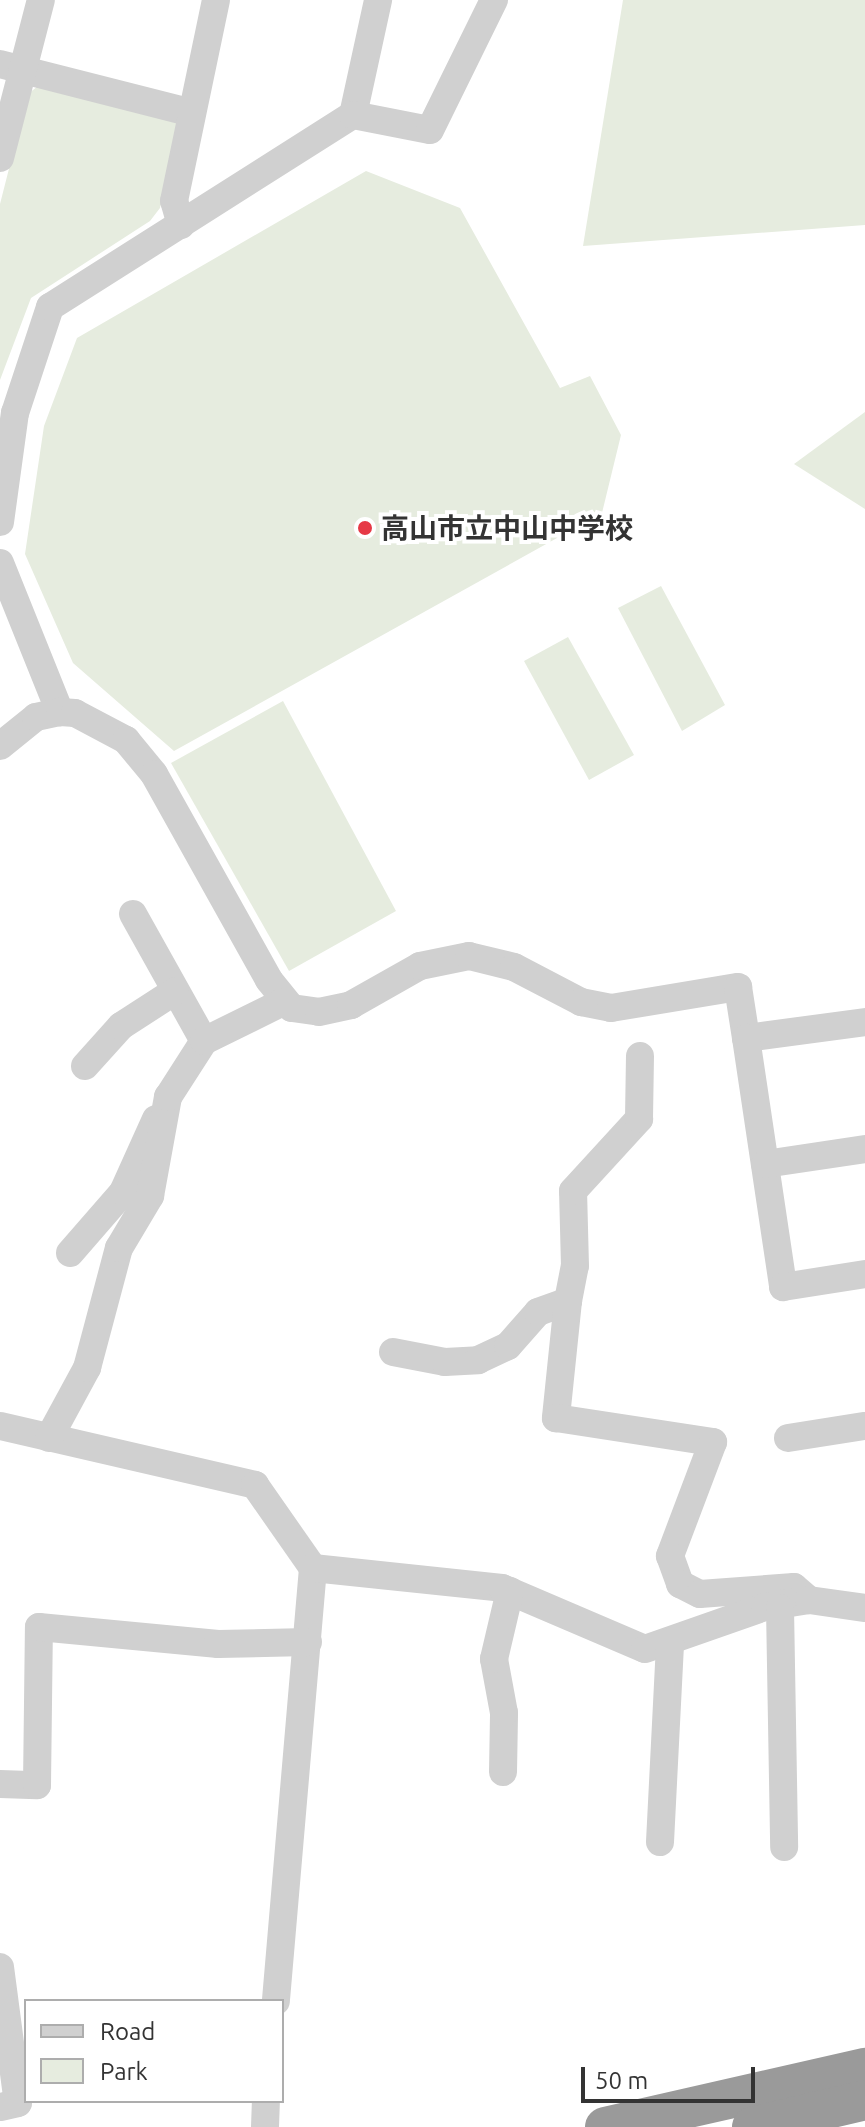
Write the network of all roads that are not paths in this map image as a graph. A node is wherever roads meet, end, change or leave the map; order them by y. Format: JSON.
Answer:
{"nodes":[{"id":1,"x":41,"y":0,"type":"edge"},
{"id":2,"x":216,"y":0,"type":"edge"},
{"id":3,"x":378,"y":0,"type":"edge"},
{"id":4,"x":494,"y":0,"type":"edge"},
{"id":5,"x":12,"y":67,"type":"edge"},
{"id":6,"x":192,"y":113,"type":"junction"},
{"id":7,"x":353,"y":115,"type":"junction"},
{"id":8,"x":0,"y":158,"type":"edge"},
{"id":9,"x":181,"y":225,"type":"junction"},
{"id":10,"x":8,"y":411,"type":"edge"},
{"id":11,"x":0,"y":506,"type":"edge"},
{"id":12,"x":0,"y":522,"type":"edge"},
{"id":13,"x":0,"y":563,"type":"edge"},
{"id":14,"x":60,"y":712,"type":"junction"},
{"id":15,"x":0,"y":746,"type":"edge"},
{"id":16,"x":133,"y":914,"type":"dead end"},
{"id":17,"x":175,"y":991,"type":"junction"},
{"id":18,"x":283,"y":1002,"type":"junction"},
{"id":19,"x":865,"y":1022,"type":"edge"},
{"id":20,"x":746,"y":1038,"type":"junction"},
{"id":21,"x":204,"y":1041,"type":"junction"},
{"id":22,"x":640,"y":1056,"type":"dead end"},
{"id":23,"x":85,"y":1066,"type":"dead end"},
{"id":24,"x":168,"y":1097,"type":"junction"},
{"id":25,"x":865,"y":1149,"type":"edge"},
{"id":26,"x":765,"y":1164,"type":"junction"},
{"id":27,"x":70,"y":1253,"type":"dead end"},
{"id":28,"x":865,"y":1274,"type":"edge"},
{"id":29,"x":568,"y":1301,"type":"junction"},
{"id":30,"x":393,"y":1352,"type":"dead end"},
{"id":31,"x":0,"y":1426,"type":"edge"},
{"id":32,"x":865,"y":1426,"type":"edge"},
{"id":33,"x":49,"y":1438,"type":"junction"},
{"id":34,"x":788,"y":1438,"type":"dead end"},
{"id":35,"x":313,"y":1568,"type":"junction"},
{"id":36,"x":510,"y":1591,"type":"junction"},
{"id":37,"x":809,"y":1600,"type":"junction"},
{"id":38,"x":780,"y":1608,"type":"junction"},
{"id":39,"x":865,"y":1608,"type":"edge"},
{"id":40,"x":308,"y":1642,"type":"junction"},
{"id":41,"x":670,"y":1642,"type":"junction"},
{"id":42,"x":503,"y":1772,"type":"dead end"},
{"id":43,"x":0,"y":1784,"type":"edge"},
{"id":44,"x":660,"y":1842,"type":"dead end"},
{"id":45,"x":784,"y":1847,"type":"dead end"},
{"id":46,"x":0,"y":1967,"type":"edge"},
{"id":47,"x":276,"y":1999,"type":"edge"},
{"id":48,"x":865,"y":2068,"type":"edge"},
{"id":49,"x":865,"y":2100,"type":"edge"},
{"id":50,"x":266,"y":2103,"type":"edge"},
{"id":51,"x":0,"y":2107,"type":"edge"},
{"id":52,"x":265,"y":2127,"type":"edge"},
{"id":53,"x":605,"y":2127,"type":"edge"},
{"id":54,"x":752,"y":2127,"type":"edge"}],
"edges":[{"from":1,"to":5,"type":"street"},
{"from":2,"to":6,"type":"street"},
{"from":3,"to":7,"type":"street"},
{"from":4,"to":7,"type":"street"},
{"from":5,"to":6,"type":"street"},
{"from":5,"to":8,"type":"street"},
{"from":6,"to":9,"type":"street"},
{"from":7,"to":9,"type":"street"},
{"from":9,"to":10,"type":"street"},
{"from":10,"to":11,"type":"street"},
{"from":11,"to":12,"type":"street"},
{"from":13,"to":14,"type":"street"},
{"from":14,"to":15,"type":"street"},
{"from":14,"to":18,"type":"street"},
{"from":16,"to":17,"type":"street"},
{"from":17,"to":21,"type":"street"},
{"from":17,"to":23,"type":"street"},
{"from":18,"to":20,"type":"street"},
{"from":18,"to":21,"type":"street"},
{"from":19,"to":20,"type":"street"},
{"from":20,"to":26,"type":"street"},
{"from":21,"to":24,"type":"street"},
{"from":22,"to":29,"type":"street"},
{"from":24,"to":27,"type":"street"},
{"from":24,"to":33,"type":"street"},
{"from":25,"to":26,"type":"street"},
{"from":26,"to":28,"type":"street"},
{"from":29,"to":30,"type":"street"},
{"from":29,"to":37,"type":"street"},
{"from":31,"to":33,"type":"street"},
{"from":32,"to":34,"type":"street"},
{"from":33,"to":35,"type":"street"},
{"from":35,"to":36,"type":"street"},
{"from":35,"to":40,"type":"street"},
{"from":36,"to":41,"type":"street"},
{"from":36,"to":42,"type":"street"},
{"from":37,"to":38,"type":"street"},
{"from":37,"to":39,"type":"street"},
{"from":38,"to":41,"type":"street"},
{"from":38,"to":45,"type":"street"},
{"from":40,"to":43,"type":"street"},
{"from":40,"to":47,"type":"street"},
{"from":41,"to":44,"type":"street"},
{"from":46,"to":51,"type":"street"},
{"from":48,"to":53,"type":"highway"},
{"from":49,"to":54,"type":"highway"},
{"from":50,"to":52,"type":"street"}]}
